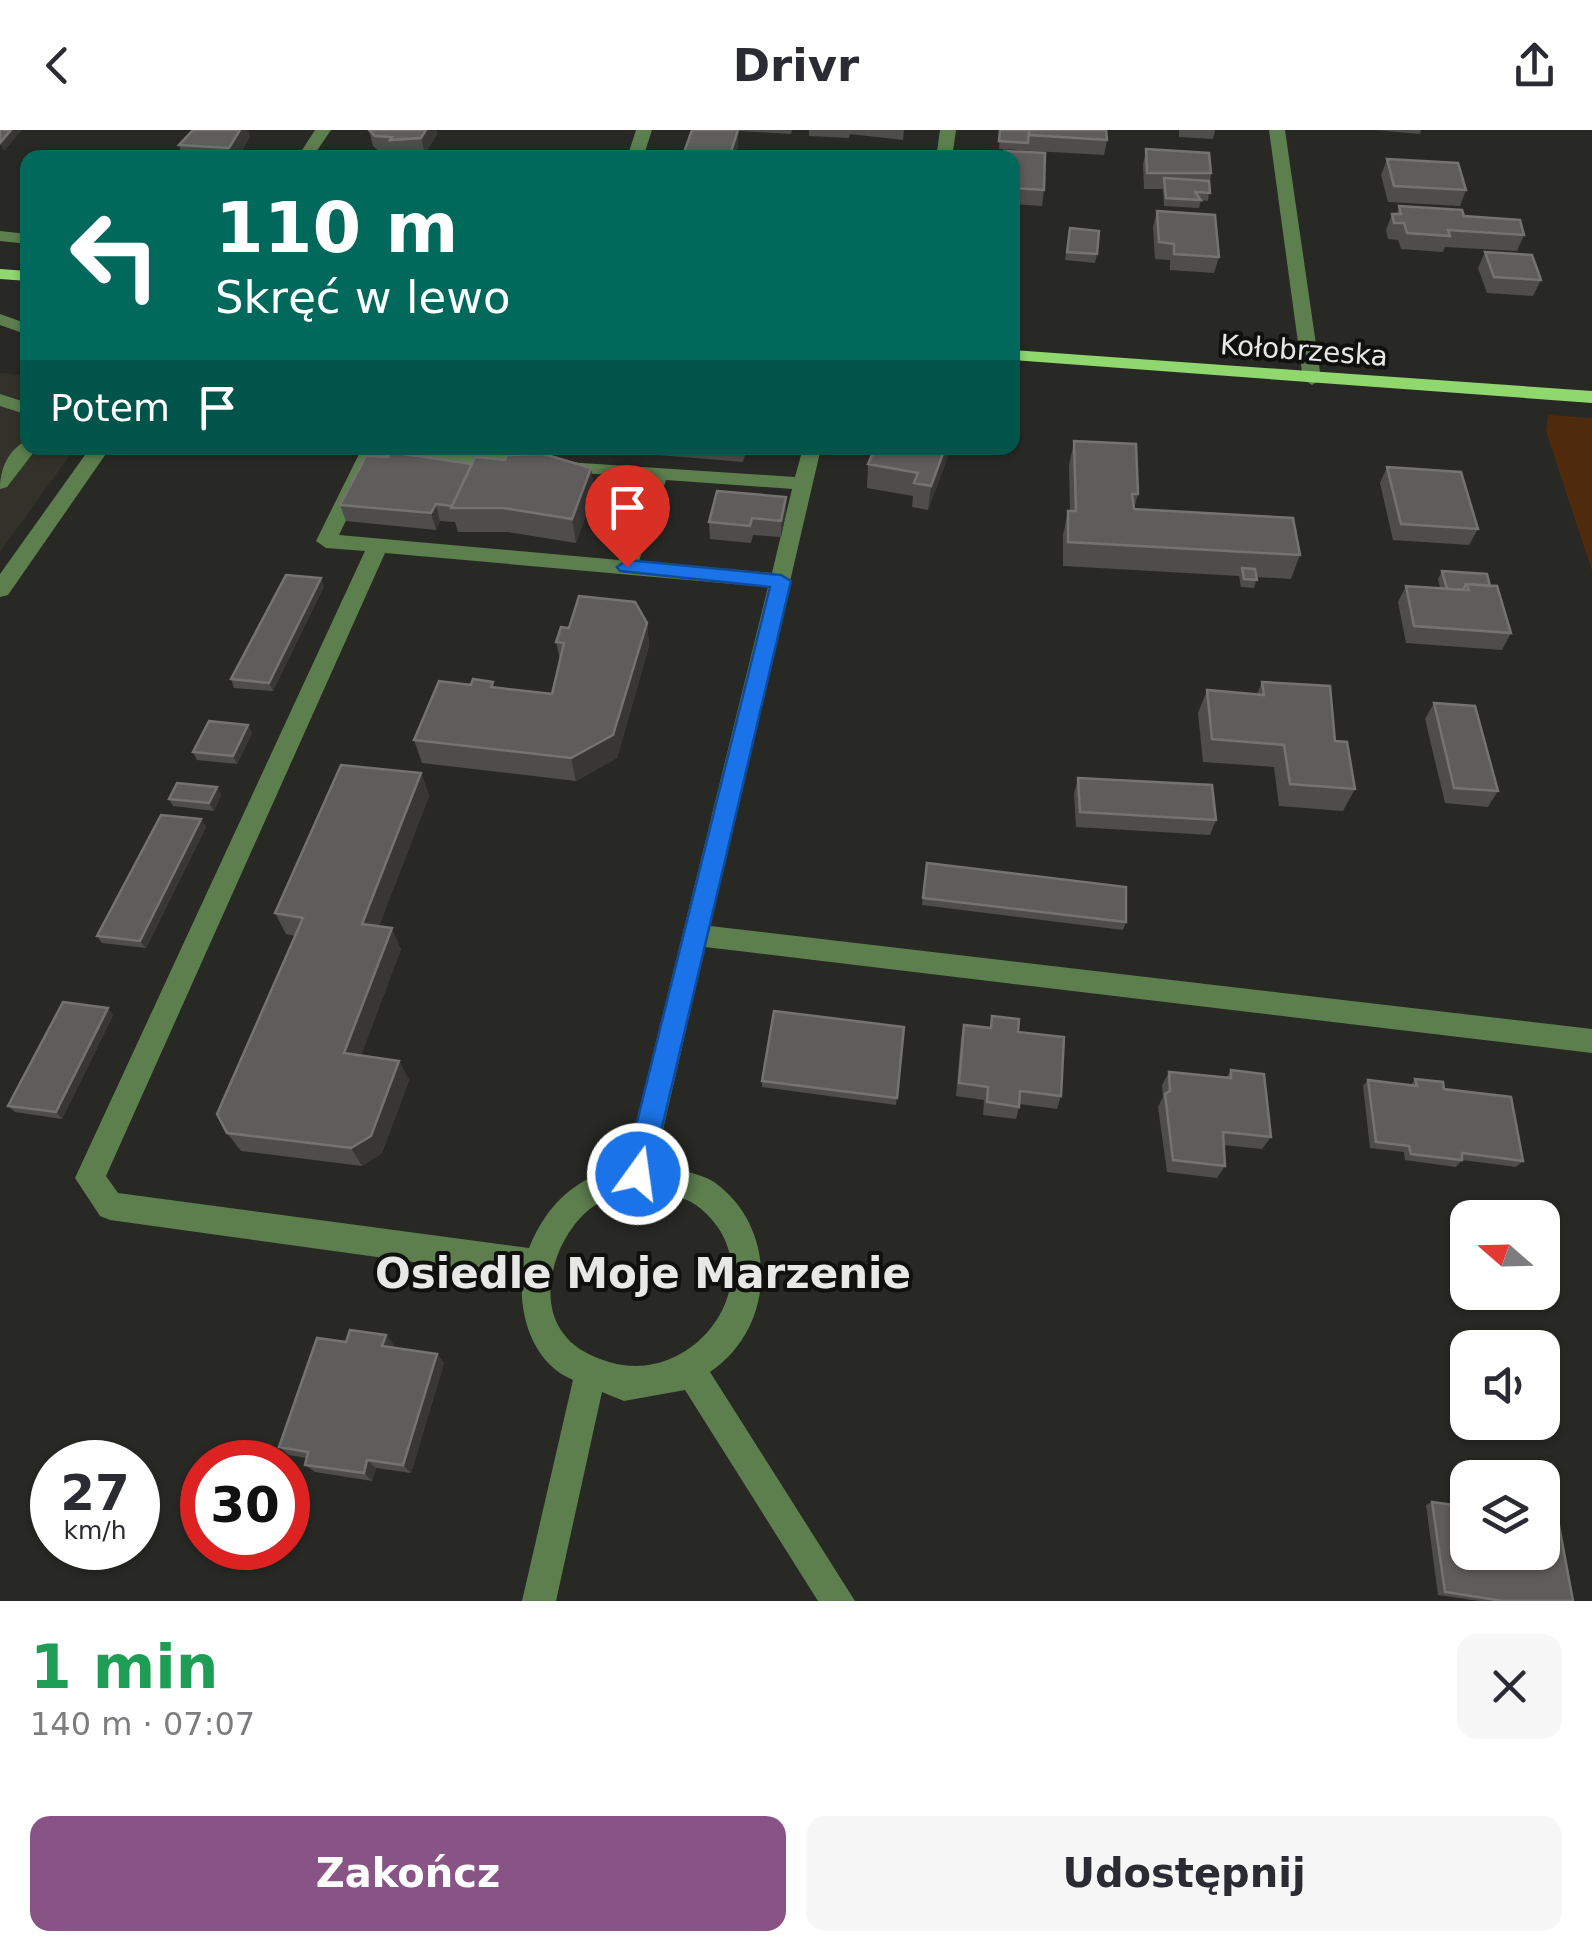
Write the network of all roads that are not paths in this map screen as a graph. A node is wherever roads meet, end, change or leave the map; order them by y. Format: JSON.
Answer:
{"nodes":[{"id":1,"x":1277,"y":130,"type":"edge"},
{"id":2,"x":1020,"y":356,"type":"edge"},
{"id":3,"x":1312,"y":379,"type":"junction"},
{"id":4,"x":1592,"y":397,"type":"edge"},
{"id":5,"x":21,"y":455,"type":"edge"},
{"id":6,"x":95,"y":455,"type":"edge"},
{"id":7,"x":367,"y":455,"type":"edge"},
{"id":8,"x":424,"y":455,"type":"edge"},
{"id":9,"x":810,"y":455,"type":"edge"},
{"id":10,"x":658,"y":473,"type":"junction"},
{"id":11,"x":0,"y":483,"type":"edge"},
{"id":12,"x":804,"y":484,"type":"junction"},
{"id":13,"x":378,"y":543,"type":"junction"},
{"id":14,"x":627,"y":567,"type":"junction"},
{"id":15,"x":781,"y":581,"type":"junction"},
{"id":16,"x":0,"y":590,"type":"edge"},
{"id":17,"x":696,"y":934,"type":"junction"},
{"id":18,"x":1592,"y":1041,"type":"edge"},
{"id":19,"x":638,"y":1174,"type":"junction"},
{"id":20,"x":538,"y":1264,"type":"junction"},
{"id":21,"x":690,"y":1371,"type":"junction"},
{"id":22,"x":590,"y":1376,"type":"junction"},
{"id":23,"x":538,"y":1601,"type":"edge"},
{"id":24,"x":838,"y":1601,"type":"edge"}],
"edges":[{"from":1,"to":3,"type":"street"},
{"from":2,"to":3,"type":"main road","name":"Kołobrzeska"},
{"from":3,"to":4,"type":"main road","name":"Kołobrzeska"},
{"from":5,"to":11,"type":"street"},
{"from":6,"to":16,"type":"street"},
{"from":7,"to":13,"type":"street"},
{"from":8,"to":10,"type":"street"},
{"from":9,"to":12,"type":"street"},
{"from":10,"to":12,"type":"street"},
{"from":10,"to":14,"type":"street"},
{"from":12,"to":15,"type":"street"},
{"from":13,"to":14,"type":"street"},
{"from":13,"to":20,"type":"street"},
{"from":14,"to":15,"type":"street"},
{"from":15,"to":17,"type":"street"},
{"from":17,"to":18,"type":"street"},
{"from":17,"to":19,"type":"street"},
{"from":19,"to":20,"type":"street"},
{"from":19,"to":21,"type":"street"},
{"from":20,"to":22,"type":"street"},
{"from":21,"to":22,"type":"street"},
{"from":21,"to":24,"type":"street"},
{"from":22,"to":23,"type":"street"}]}
